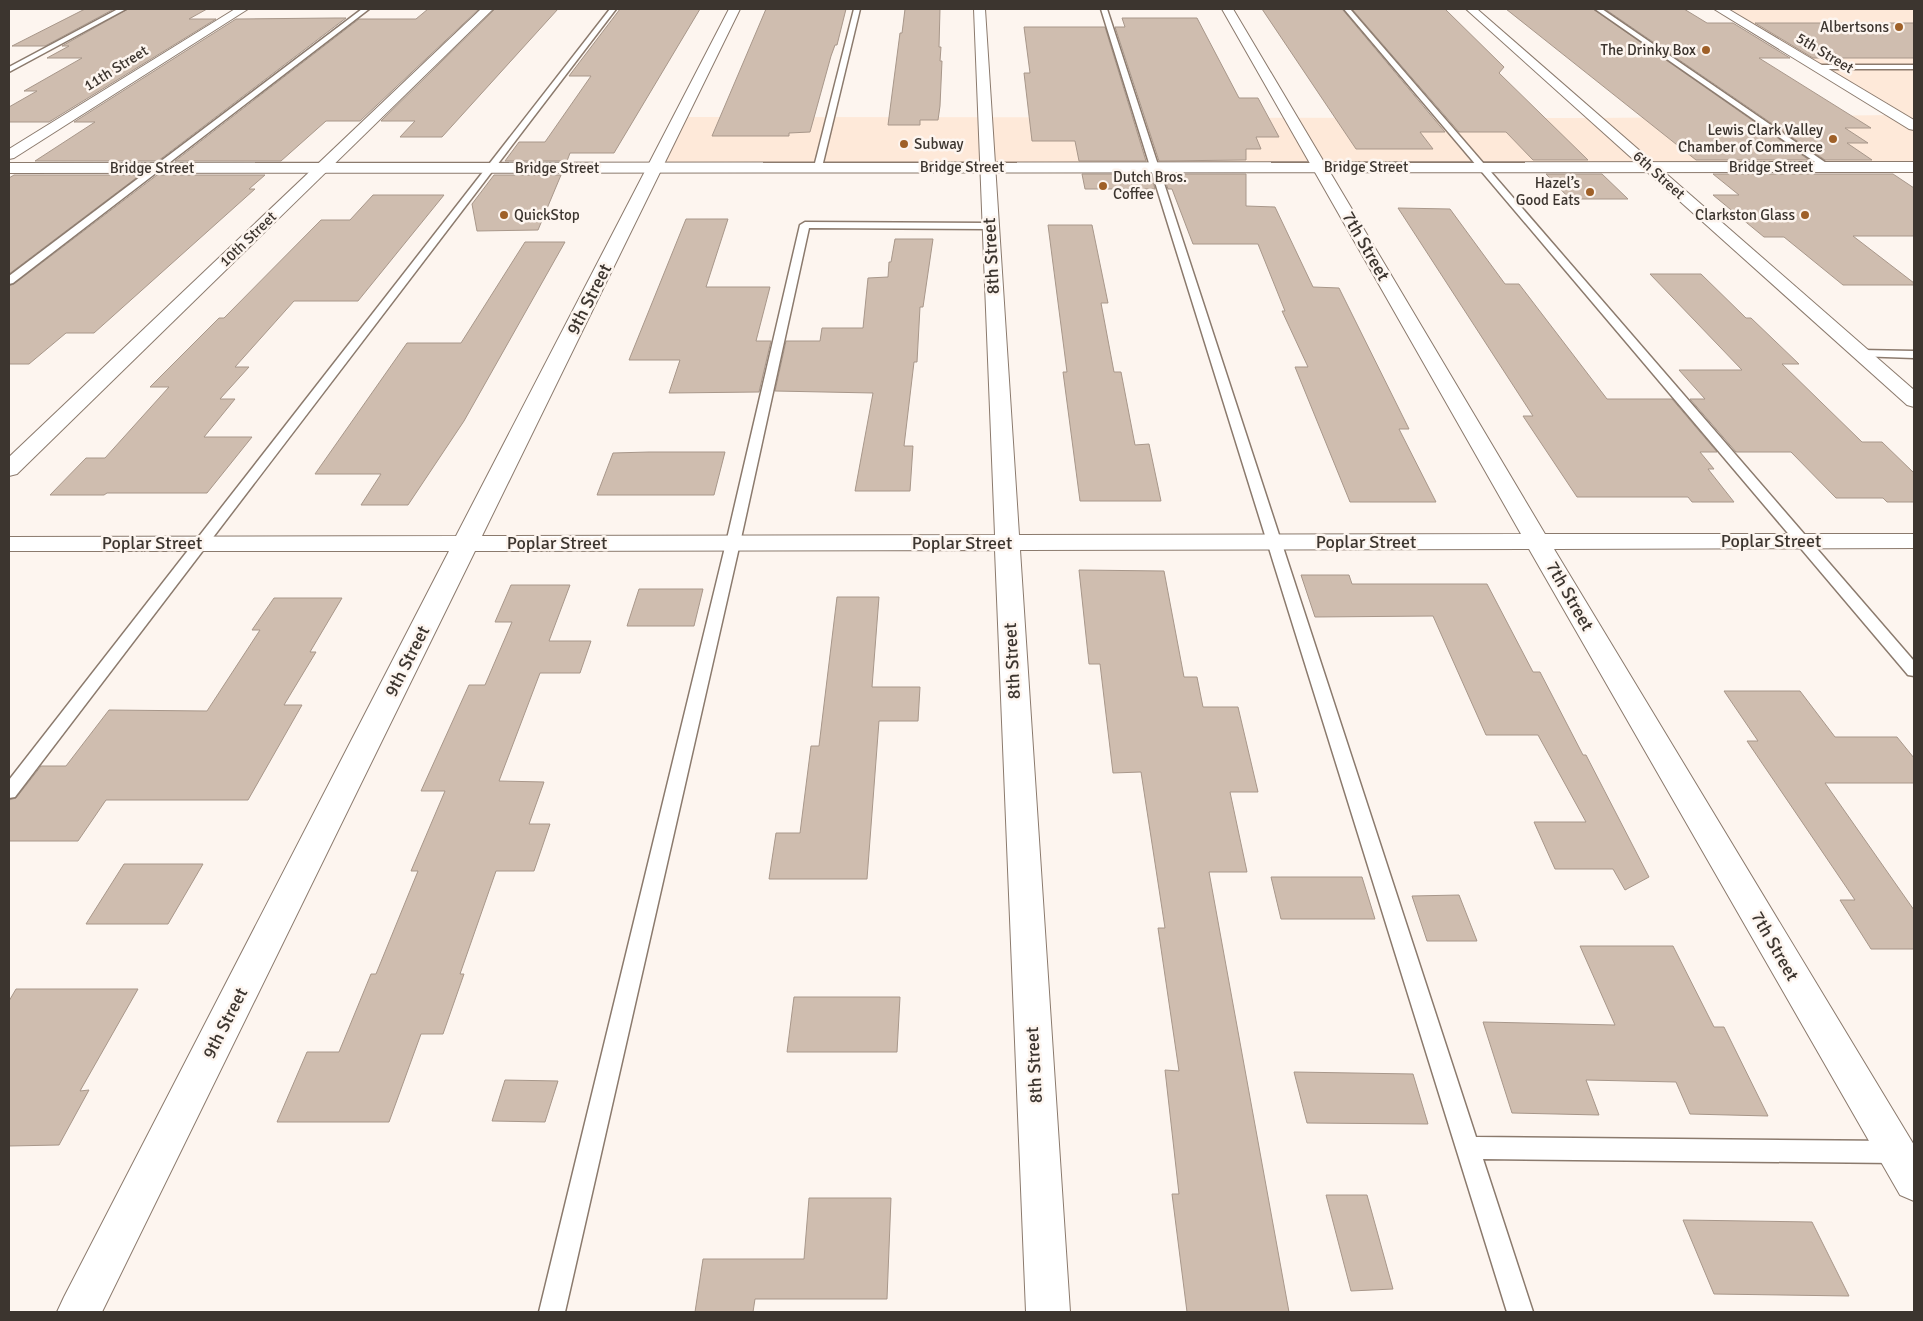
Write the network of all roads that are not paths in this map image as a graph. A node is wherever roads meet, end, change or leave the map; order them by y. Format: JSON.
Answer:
{"nodes":[{"id":1,"x":123,"y":9,"type":"edge"},
{"id":2,"x":242,"y":9,"type":"edge"},
{"id":3,"x":366,"y":9,"type":"edge"},
{"id":4,"x":487,"y":9,"type":"edge"},
{"id":5,"x":613,"y":9,"type":"edge"},
{"id":6,"x":734,"y":9,"type":"edge"},
{"id":7,"x":857,"y":9,"type":"edge"},
{"id":8,"x":978,"y":9,"type":"edge"},
{"id":9,"x":1104,"y":9,"type":"edge"},
{"id":10,"x":1228,"y":9,"type":"edge"},
{"id":11,"x":1347,"y":9,"type":"edge"},
{"id":12,"x":1471,"y":9,"type":"edge"},
{"id":13,"x":1598,"y":9,"type":"edge"},
{"id":14,"x":1720,"y":9,"type":"edge"},
{"id":15,"x":1817,"y":67,"type":"junction"},
{"id":16,"x":1914,"y":67,"type":"edge"},
{"id":17,"x":9,"y":70,"type":"edge"},
{"id":18,"x":1912,"y":123,"type":"edge"},
{"id":19,"x":9,"y":155,"type":"edge"},
{"id":20,"x":656,"y":167,"type":"junction"},
{"id":21,"x":818,"y":167,"type":"junction"},
{"id":22,"x":1155,"y":167,"type":"junction"},
{"id":23,"x":1320,"y":167,"type":"junction"},
{"id":24,"x":1483,"y":167,"type":"junction"},
{"id":25,"x":1650,"y":167,"type":"junction"},
{"id":26,"x":1828,"y":167,"type":"junction"},
{"id":27,"x":1914,"y":167,"type":"edge"},
{"id":28,"x":9,"y":168,"type":"edge"},
{"id":29,"x":158,"y":168,"type":"junction"},
{"id":30,"x":323,"y":168,"type":"junction"},
{"id":31,"x":490,"y":168,"type":"junction"},
{"id":32,"x":986,"y":168,"type":"junction"},
{"id":33,"x":989,"y":226,"type":"junction"},
{"id":34,"x":9,"y":281,"type":"edge"},
{"id":35,"x":1861,"y":354,"type":"junction"},
{"id":36,"x":1914,"y":355,"type":"edge"},
{"id":37,"x":1914,"y":401,"type":"edge"},
{"id":38,"x":9,"y":469,"type":"edge"},
{"id":39,"x":1537,"y":541,"type":"junction"},
{"id":40,"x":1801,"y":541,"type":"junction"},
{"id":41,"x":1914,"y":541,"type":"edge"},
{"id":42,"x":1275,"y":542,"type":"junction"},
{"id":43,"x":201,"y":543,"type":"junction"},
{"id":44,"x":467,"y":543,"type":"junction"},
{"id":45,"x":733,"y":543,"type":"junction"},
{"id":46,"x":1006,"y":543,"type":"junction"},
{"id":47,"x":9,"y":544,"type":"edge"},
{"id":48,"x":1914,"y":671,"type":"edge"},
{"id":49,"x":9,"y":792,"type":"edge"},
{"id":50,"x":1468,"y":1148,"type":"junction"},
{"id":51,"x":1896,"y":1152,"type":"junction"},
{"id":52,"x":1914,"y":1182,"type":"edge"},
{"id":53,"x":78,"y":1312,"type":"edge"},
{"id":54,"x":552,"y":1312,"type":"edge"},
{"id":55,"x":1048,"y":1312,"type":"edge"},
{"id":56,"x":1520,"y":1312,"type":"edge"}],
"edges":[{"from":1,"to":17,"type":"lane"},
{"from":2,"to":19,"type":"main road","name":"11th Street"},
{"from":3,"to":29,"type":"lane"},
{"from":4,"to":30,"type":"main road","name":"10th Street"},
{"from":5,"to":31,"type":"lane"},
{"from":6,"to":20,"type":"main road","name":"9th Street"},
{"from":7,"to":21,"type":"lane"},
{"from":8,"to":32,"type":"main road","name":"8th Street"},
{"from":9,"to":22,"type":"lane"},
{"from":10,"to":23,"type":"main road","name":"7th Street"},
{"from":11,"to":24,"type":"lane"},
{"from":12,"to":25,"type":"main road","name":"6th Street"},
{"from":13,"to":26,"type":"lane"},
{"from":14,"to":15,"type":"main road","name":"5th Street"},
{"from":15,"to":16,"type":"lane"},
{"from":15,"to":18,"type":"main road","name":"5th Street"},
{"from":20,"to":21,"type":"main road","name":"Bridge Street"},
{"from":20,"to":31,"type":"main road","name":"Bridge Street"},
{"from":20,"to":44,"type":"main road","name":"9th Street"},
{"from":21,"to":32,"type":"main road","name":"Bridge Street"},
{"from":22,"to":23,"type":"main road","name":"Bridge Street"},
{"from":22,"to":32,"type":"main road","name":"Bridge Street"},
{"from":22,"to":42,"type":"lane"},
{"from":23,"to":24,"type":"main road","name":"Bridge Street"},
{"from":23,"to":39,"type":"main road","name":"7th Street"},
{"from":24,"to":25,"type":"main road","name":"Bridge Street"},
{"from":24,"to":40,"type":"lane"},
{"from":25,"to":26,"type":"main road","name":"Bridge Street"},
{"from":25,"to":35,"type":"main road","name":"6th Street"},
{"from":26,"to":27,"type":"main road","name":"Bridge Street"},
{"from":28,"to":29,"type":"main road","name":"Bridge Street"},
{"from":29,"to":30,"type":"main road","name":"Bridge Street"},
{"from":29,"to":34,"type":"lane"},
{"from":30,"to":31,"type":"main road","name":"Bridge Street"},
{"from":30,"to":38,"type":"main road","name":"10th Street"},
{"from":31,"to":43,"type":"lane"},
{"from":32,"to":33,"type":"main road","name":"8th Street"},
{"from":33,"to":45,"type":"lane"},
{"from":33,"to":46,"type":"main road","name":"8th Street"},
{"from":35,"to":36,"type":"lane"},
{"from":35,"to":37,"type":"main road","name":"6th Street"},
{"from":39,"to":40,"type":"main road","name":"Poplar Street"},
{"from":39,"to":42,"type":"main road","name":"Poplar Street"},
{"from":39,"to":51,"type":"main road","name":"7th Street"},
{"from":40,"to":41,"type":"main road","name":"Poplar Street"},
{"from":40,"to":48,"type":"lane"},
{"from":42,"to":46,"type":"main road","name":"Poplar Street"},
{"from":42,"to":50,"type":"lane"},
{"from":43,"to":44,"type":"main road","name":"Poplar Street"},
{"from":43,"to":47,"type":"main road","name":"Poplar Street"},
{"from":43,"to":49,"type":"lane"},
{"from":44,"to":45,"type":"main road","name":"Poplar Street"},
{"from":44,"to":53,"type":"main road","name":"9th Street"},
{"from":45,"to":46,"type":"main road","name":"Poplar Street"},
{"from":45,"to":54,"type":"lane"},
{"from":46,"to":55,"type":"main road","name":"8th Street"},
{"from":50,"to":51,"type":"lane"},
{"from":50,"to":56,"type":"lane"},
{"from":51,"to":52,"type":"main road","name":"7th Street"}]}
